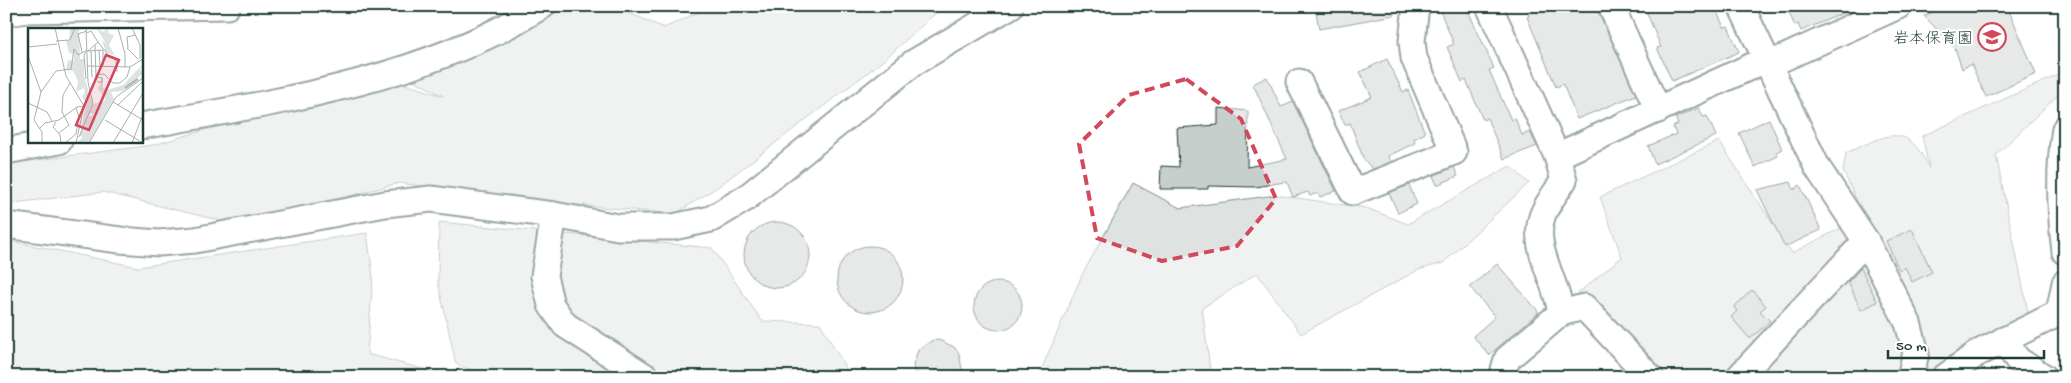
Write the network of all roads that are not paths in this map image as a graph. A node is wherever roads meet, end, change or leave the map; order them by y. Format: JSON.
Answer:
{"nodes":[{"id":1,"x":227,"y":6,"type":"edge"},
{"id":2,"x":542,"y":6,"type":"edge"},
{"id":3,"x":1010,"y":6,"type":"edge"},
{"id":4,"x":1416,"y":6,"type":"edge"},
{"id":5,"x":1489,"y":6,"type":"edge"},
{"id":6,"x":1611,"y":6,"type":"edge"},
{"id":7,"x":1740,"y":6,"type":"edge"},
{"id":8,"x":1898,"y":6,"type":"edge"},
{"id":9,"x":6,"y":13,"type":"edge"},
{"id":10,"x":1766,"y":62,"type":"junction"},
{"id":11,"x":1299,"y":82,"type":"dead end"},
{"id":12,"x":1658,"y":110,"type":"junction"},
{"id":13,"x":142,"y":126,"type":"edge"},
{"id":14,"x":2065,"y":129,"type":"edge"},
{"id":15,"x":54,"y":142,"type":"edge"},
{"id":16,"x":6,"y":151,"type":"edge"},
{"id":17,"x":1558,"y":156,"type":"junction"},
{"id":18,"x":554,"y":215,"type":"junction"},
{"id":19,"x":6,"y":225,"type":"edge"},
{"id":20,"x":1866,"y":241,"type":"junction"},
{"id":21,"x":2065,"y":252,"type":"edge"},
{"id":22,"x":2065,"y":283,"type":"edge"},
{"id":23,"x":1561,"y":313,"type":"junction"},
{"id":24,"x":2003,"y":340,"type":"junction"},
{"id":25,"x":646,"y":377,"type":"edge"},
{"id":26,"x":1502,"y":377,"type":"edge"},
{"id":27,"x":1650,"y":377,"type":"edge"},
{"id":28,"x":1739,"y":377,"type":"edge"},
{"id":29,"x":1910,"y":377,"type":"edge"},
{"id":30,"x":1945,"y":377,"type":"edge"},
{"id":31,"x":2044,"y":377,"type":"edge"}],
"edges":[{"from":1,"to":9,"type":"street"},
{"from":2,"to":13,"type":"street"},
{"from":3,"to":18,"type":"street"},
{"from":4,"to":11,"type":"street"},
{"from":5,"to":17,"type":"street"},
{"from":6,"to":12,"type":"street"},
{"from":7,"to":10,"type":"street"},
{"from":8,"to":10,"type":"street"},
{"from":10,"to":12,"type":"street"},
{"from":10,"to":20,"type":"street"},
{"from":12,"to":17,"type":"street"},
{"from":14,"to":21,"type":"street"},
{"from":15,"to":16,"type":"street"},
{"from":17,"to":23,"type":"street"},
{"from":18,"to":19,"type":"street"},
{"from":18,"to":25,"type":"street"},
{"from":20,"to":28,"type":"street"},
{"from":20,"to":29,"type":"street"},
{"from":22,"to":24,"type":"street"},
{"from":23,"to":26,"type":"street"},
{"from":23,"to":27,"type":"street"},
{"from":24,"to":30,"type":"street"},
{"from":24,"to":31,"type":"street"}]}
